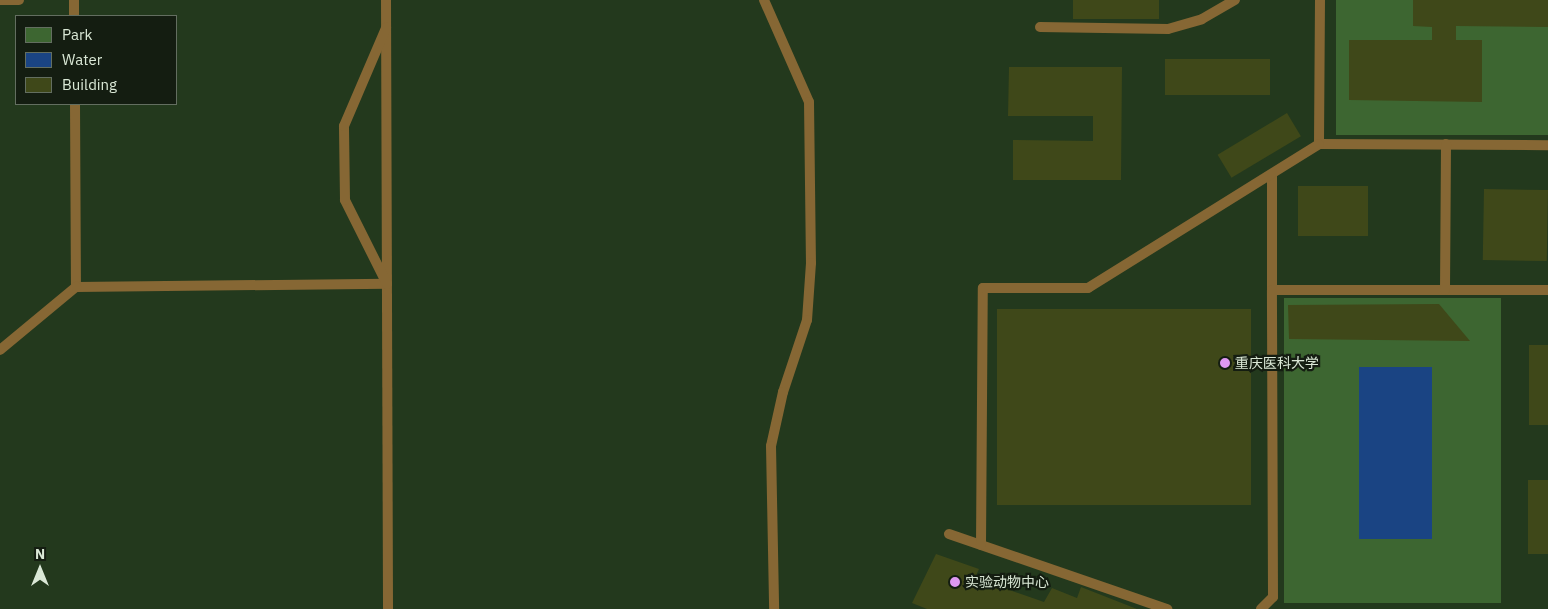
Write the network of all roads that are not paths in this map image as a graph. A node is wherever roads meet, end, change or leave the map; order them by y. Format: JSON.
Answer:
{"nodes":[{"id":1,"x":0,"y":0,"type":"edge"},
{"id":2,"x":19,"y":0,"type":"edge"},
{"id":3,"x":74,"y":0,"type":"edge"},
{"id":4,"x":386,"y":0,"type":"edge"},
{"id":5,"x":764,"y":0,"type":"edge"},
{"id":6,"x":1235,"y":0,"type":"edge"},
{"id":7,"x":1320,"y":0,"type":"edge"},
{"id":8,"x":74,"y":15,"type":"edge"},
{"id":9,"x":1040,"y":27,"type":"dead end"},
{"id":10,"x":386,"y":28,"type":"junction"},
{"id":11,"x":75,"y":105,"type":"edge"},
{"id":12,"x":1319,"y":144,"type":"junction"},
{"id":13,"x":1446,"y":144,"type":"junction"},
{"id":14,"x":1548,"y":145,"type":"edge"},
{"id":15,"x":1272,"y":175,"type":"junction"},
{"id":16,"x":387,"y":284,"type":"junction"},
{"id":17,"x":76,"y":287,"type":"junction"},
{"id":18,"x":1272,"y":290,"type":"junction"},
{"id":19,"x":1445,"y":290,"type":"junction"},
{"id":20,"x":1548,"y":290,"type":"edge"},
{"id":21,"x":0,"y":350,"type":"edge"},
{"id":22,"x":949,"y":534,"type":"dead end"},
{"id":23,"x":981,"y":545,"type":"junction"},
{"id":24,"x":388,"y":609,"type":"edge"},
{"id":25,"x":774,"y":609,"type":"edge"},
{"id":26,"x":1167,"y":609,"type":"edge"},
{"id":27,"x":1261,"y":609,"type":"edge"}],
"edges":[{"from":1,"to":2,"type":"lane"},
{"from":3,"to":8,"type":"lane"},
{"from":4,"to":10,"type":"lane"},
{"from":5,"to":25,"type":"lane"},
{"from":6,"to":9,"type":"lane"},
{"from":7,"to":12,"type":"lane"},
{"from":10,"to":16,"type":"lane"},
{"from":10,"to":16,"type":"lane"},
{"from":11,"to":17,"type":"lane"},
{"from":12,"to":13,"type":"lane"},
{"from":12,"to":15,"type":"lane"},
{"from":13,"to":14,"type":"lane"},
{"from":13,"to":19,"type":"lane"},
{"from":15,"to":18,"type":"lane"},
{"from":15,"to":23,"type":"lane"},
{"from":16,"to":17,"type":"lane"},
{"from":16,"to":24,"type":"lane"},
{"from":17,"to":21,"type":"lane"},
{"from":18,"to":19,"type":"lane"},
{"from":18,"to":27,"type":"lane"},
{"from":19,"to":20,"type":"lane"},
{"from":22,"to":23,"type":"lane"},
{"from":23,"to":26,"type":"lane"}]}
